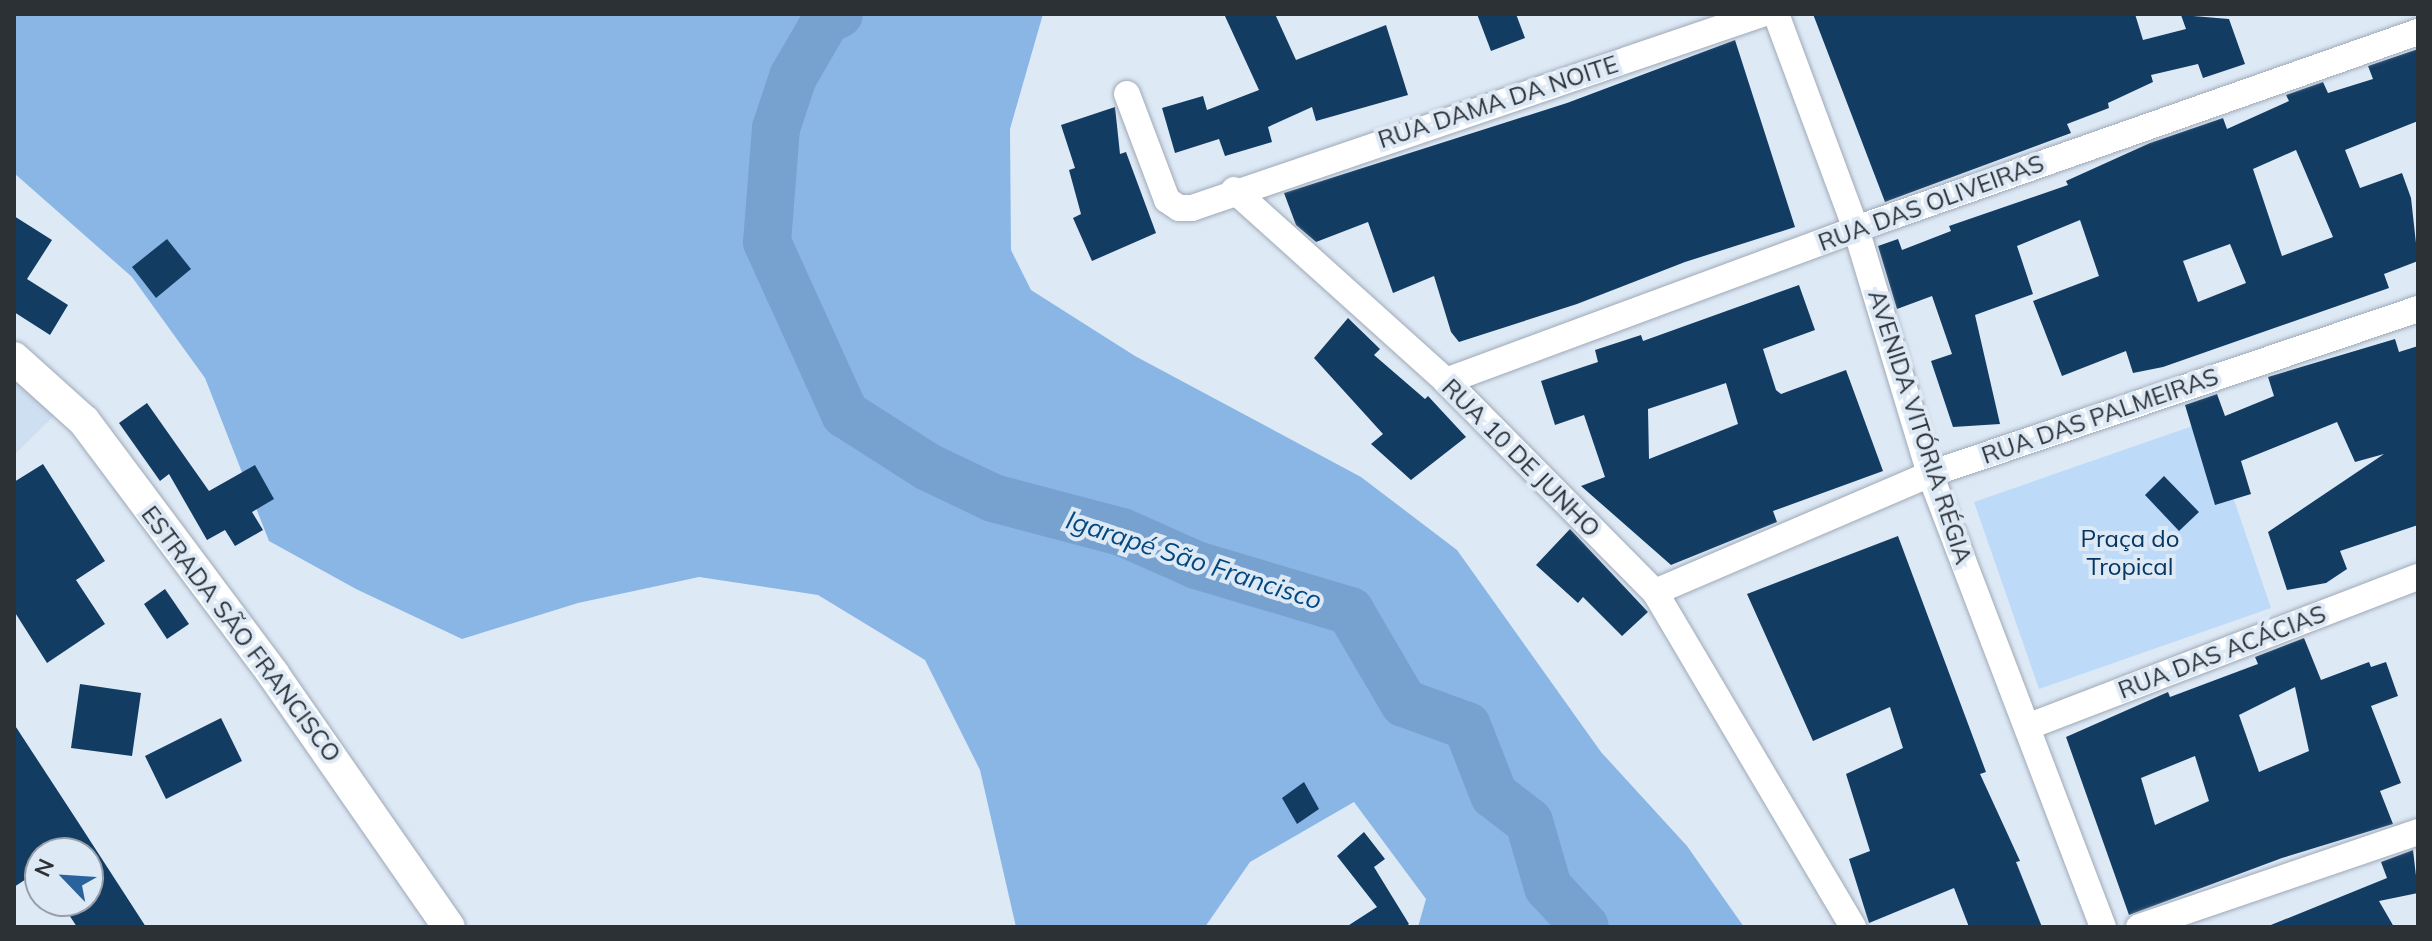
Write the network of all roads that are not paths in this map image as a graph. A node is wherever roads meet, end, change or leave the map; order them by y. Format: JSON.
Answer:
{"nodes":[{"id":1,"x":1762,"y":14,"type":"edge"},
{"id":2,"x":1776,"y":14,"type":"edge"},
{"id":3,"x":2418,"y":32,"type":"edge"},
{"id":4,"x":1127,"y":94,"type":"dead end"},
{"id":5,"x":1234,"y":190,"type":"junction"},
{"id":6,"x":1856,"y":229,"type":"junction"},
{"id":7,"x":2418,"y":309,"type":"edge"},
{"id":8,"x":14,"y":358,"type":"edge"},
{"id":9,"x":1446,"y":381,"type":"junction"},
{"id":10,"x":1930,"y":474,"type":"junction"},
{"id":11,"x":2418,"y":577,"type":"edge"},
{"id":12,"x":1655,"y":592,"type":"junction"},
{"id":13,"x":2027,"y":727,"type":"junction"},
{"id":14,"x":2418,"y":832,"type":"edge"},
{"id":15,"x":449,"y":927,"type":"edge"},
{"id":16,"x":1853,"y":927,"type":"edge"},
{"id":17,"x":2103,"y":927,"type":"edge"},
{"id":18,"x":2139,"y":927,"type":"edge"}],
"edges":[{"from":1,"to":5,"type":"street","name":"RUA DAMA DA NOITE"},
{"from":2,"to":6,"type":"street","name":"AVENIDA VITÓRIA RÉGIA"},
{"from":3,"to":6,"type":"street","name":"RUA DAS OLIVEIRAS"},
{"from":4,"to":5,"type":"street"},
{"from":5,"to":9,"type":"street","name":"RUA 10 DE JUNHO"},
{"from":6,"to":9,"type":"street","name":"RUA DAS OLIVEIRAS"},
{"from":6,"to":10,"type":"street","name":"AVENIDA VITÓRIA RÉGIA"},
{"from":7,"to":10,"type":"street","name":"RUA DAS PALMEIRAS"},
{"from":8,"to":15,"type":"street","name":"ESTRADA SÃO FRANCISCO"},
{"from":9,"to":12,"type":"street","name":"RUA 10 DE JUNHO"},
{"from":10,"to":12,"type":"street","name":"RUA DAS PALMEIRAS"},
{"from":10,"to":13,"type":"street","name":"AVENIDA VITÓRIA RÉGIA"},
{"from":11,"to":13,"type":"street","name":"RUA DAS ACÁCIAS"},
{"from":12,"to":16,"type":"street","name":"RUA 10 DE JUNHO"},
{"from":13,"to":17,"type":"street","name":"AVENIDA VITÓRIA RÉGIA"},
{"from":14,"to":18,"type":"street"}]}
